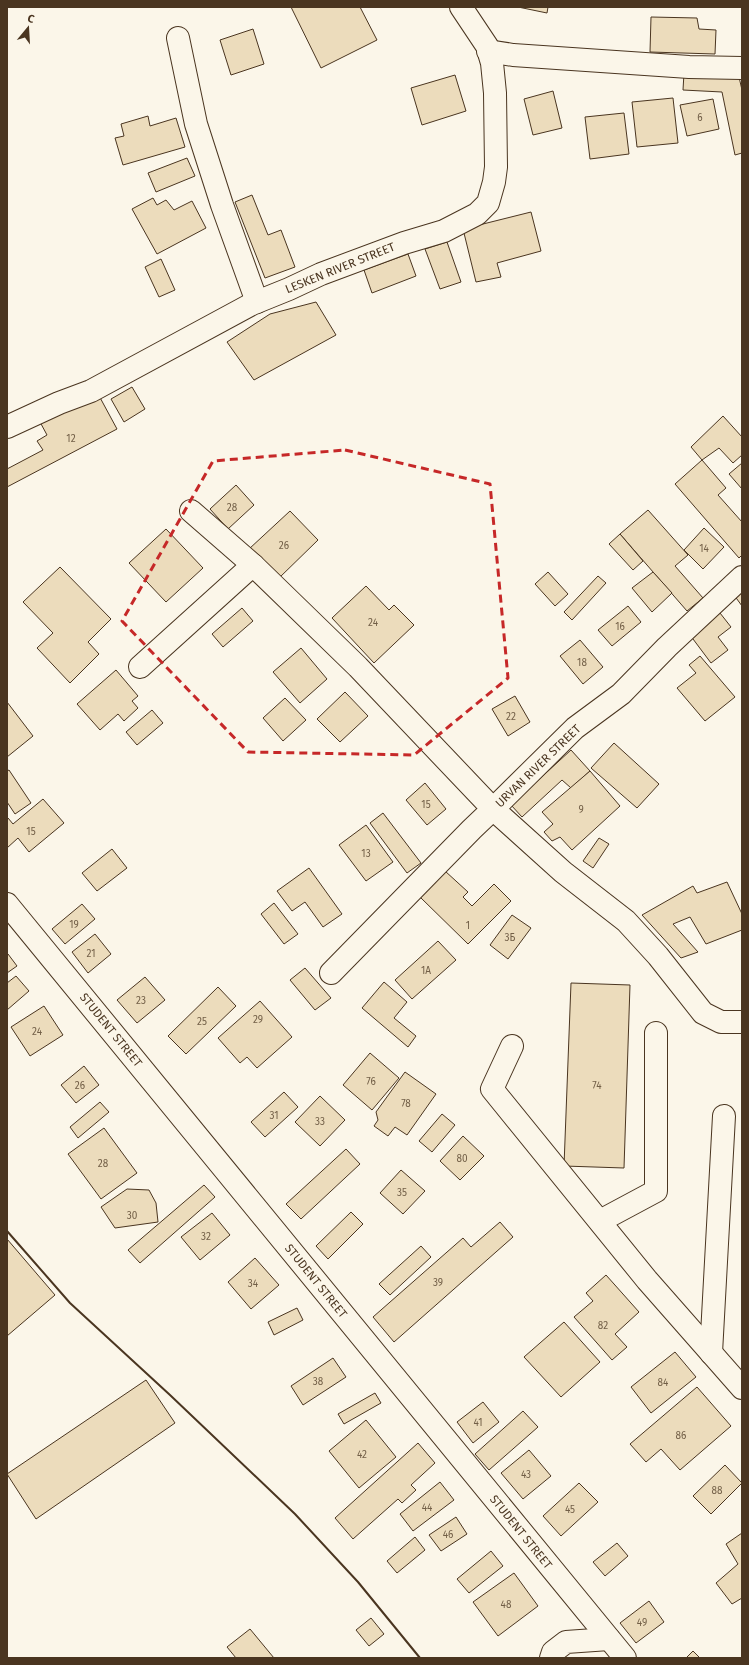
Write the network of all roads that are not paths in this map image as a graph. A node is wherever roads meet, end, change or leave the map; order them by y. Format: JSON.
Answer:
{"nodes":[{"id":1,"x":460,"y":7,"type":"edge"},
{"id":2,"x":178,"y":38,"type":"dead end"},
{"id":3,"x":488,"y":51,"type":"junction"},
{"id":4,"x":742,"y":68,"type":"edge"},
{"id":5,"x":257,"y":302,"type":"junction"},
{"id":6,"x":7,"y":427,"type":"edge"},
{"id":7,"x":191,"y":512,"type":"dead end"},
{"id":8,"x":253,"y":565,"type":"junction"},
{"id":9,"x":742,"y":577,"type":"edge"},
{"id":10,"x":140,"y":667,"type":"dead end"},
{"id":11,"x":493,"y":809,"type":"junction"},
{"id":12,"x":7,"y":904,"type":"edge"},
{"id":13,"x":331,"y":973,"type":"dead end"},
{"id":14,"x":742,"y":1022,"type":"edge"},
{"id":15,"x":656,"y":1033,"type":"dead end"},
{"id":16,"x":512,"y":1046,"type":"dead end"},
{"id":17,"x":724,"y":1116,"type":"dead end"},
{"id":18,"x":600,"y":1221,"type":"junction"},
{"id":19,"x":710,"y":1353,"type":"junction"},
{"id":20,"x":742,"y":1388,"type":"edge"},
{"id":21,"x":609,"y":1639,"type":"junction"},
{"id":22,"x":550,"y":1658,"type":"edge"},
{"id":23,"x":625,"y":1658,"type":"edge"}],
"edges":[{"from":1,"to":3,"type":"street","name":"LESKEN RIVER STREET"},
{"from":2,"to":5,"type":"street"},
{"from":3,"to":4,"type":"street"},
{"from":3,"to":5,"type":"street","name":"LESKEN RIVER STREET"},
{"from":5,"to":6,"type":"street","name":"LESKEN RIVER STREET"},
{"from":7,"to":8,"type":"street"},
{"from":8,"to":10,"type":"street"},
{"from":8,"to":11,"type":"street"},
{"from":9,"to":11,"type":"street","name":"URVAN RIVER STREET"},
{"from":11,"to":13,"type":"street"},
{"from":11,"to":14,"type":"street","name":"URVAN RIVER STREET"},
{"from":12,"to":21,"type":"street","name":"STUDENT STREET"},
{"from":15,"to":18,"type":"street"},
{"from":16,"to":18,"type":"street"},
{"from":17,"to":19,"type":"street"},
{"from":18,"to":19,"type":"street"},
{"from":19,"to":20,"type":"street"},
{"from":21,"to":22,"type":"street"},
{"from":21,"to":23,"type":"street","name":"STUDENT STREET"}]}
